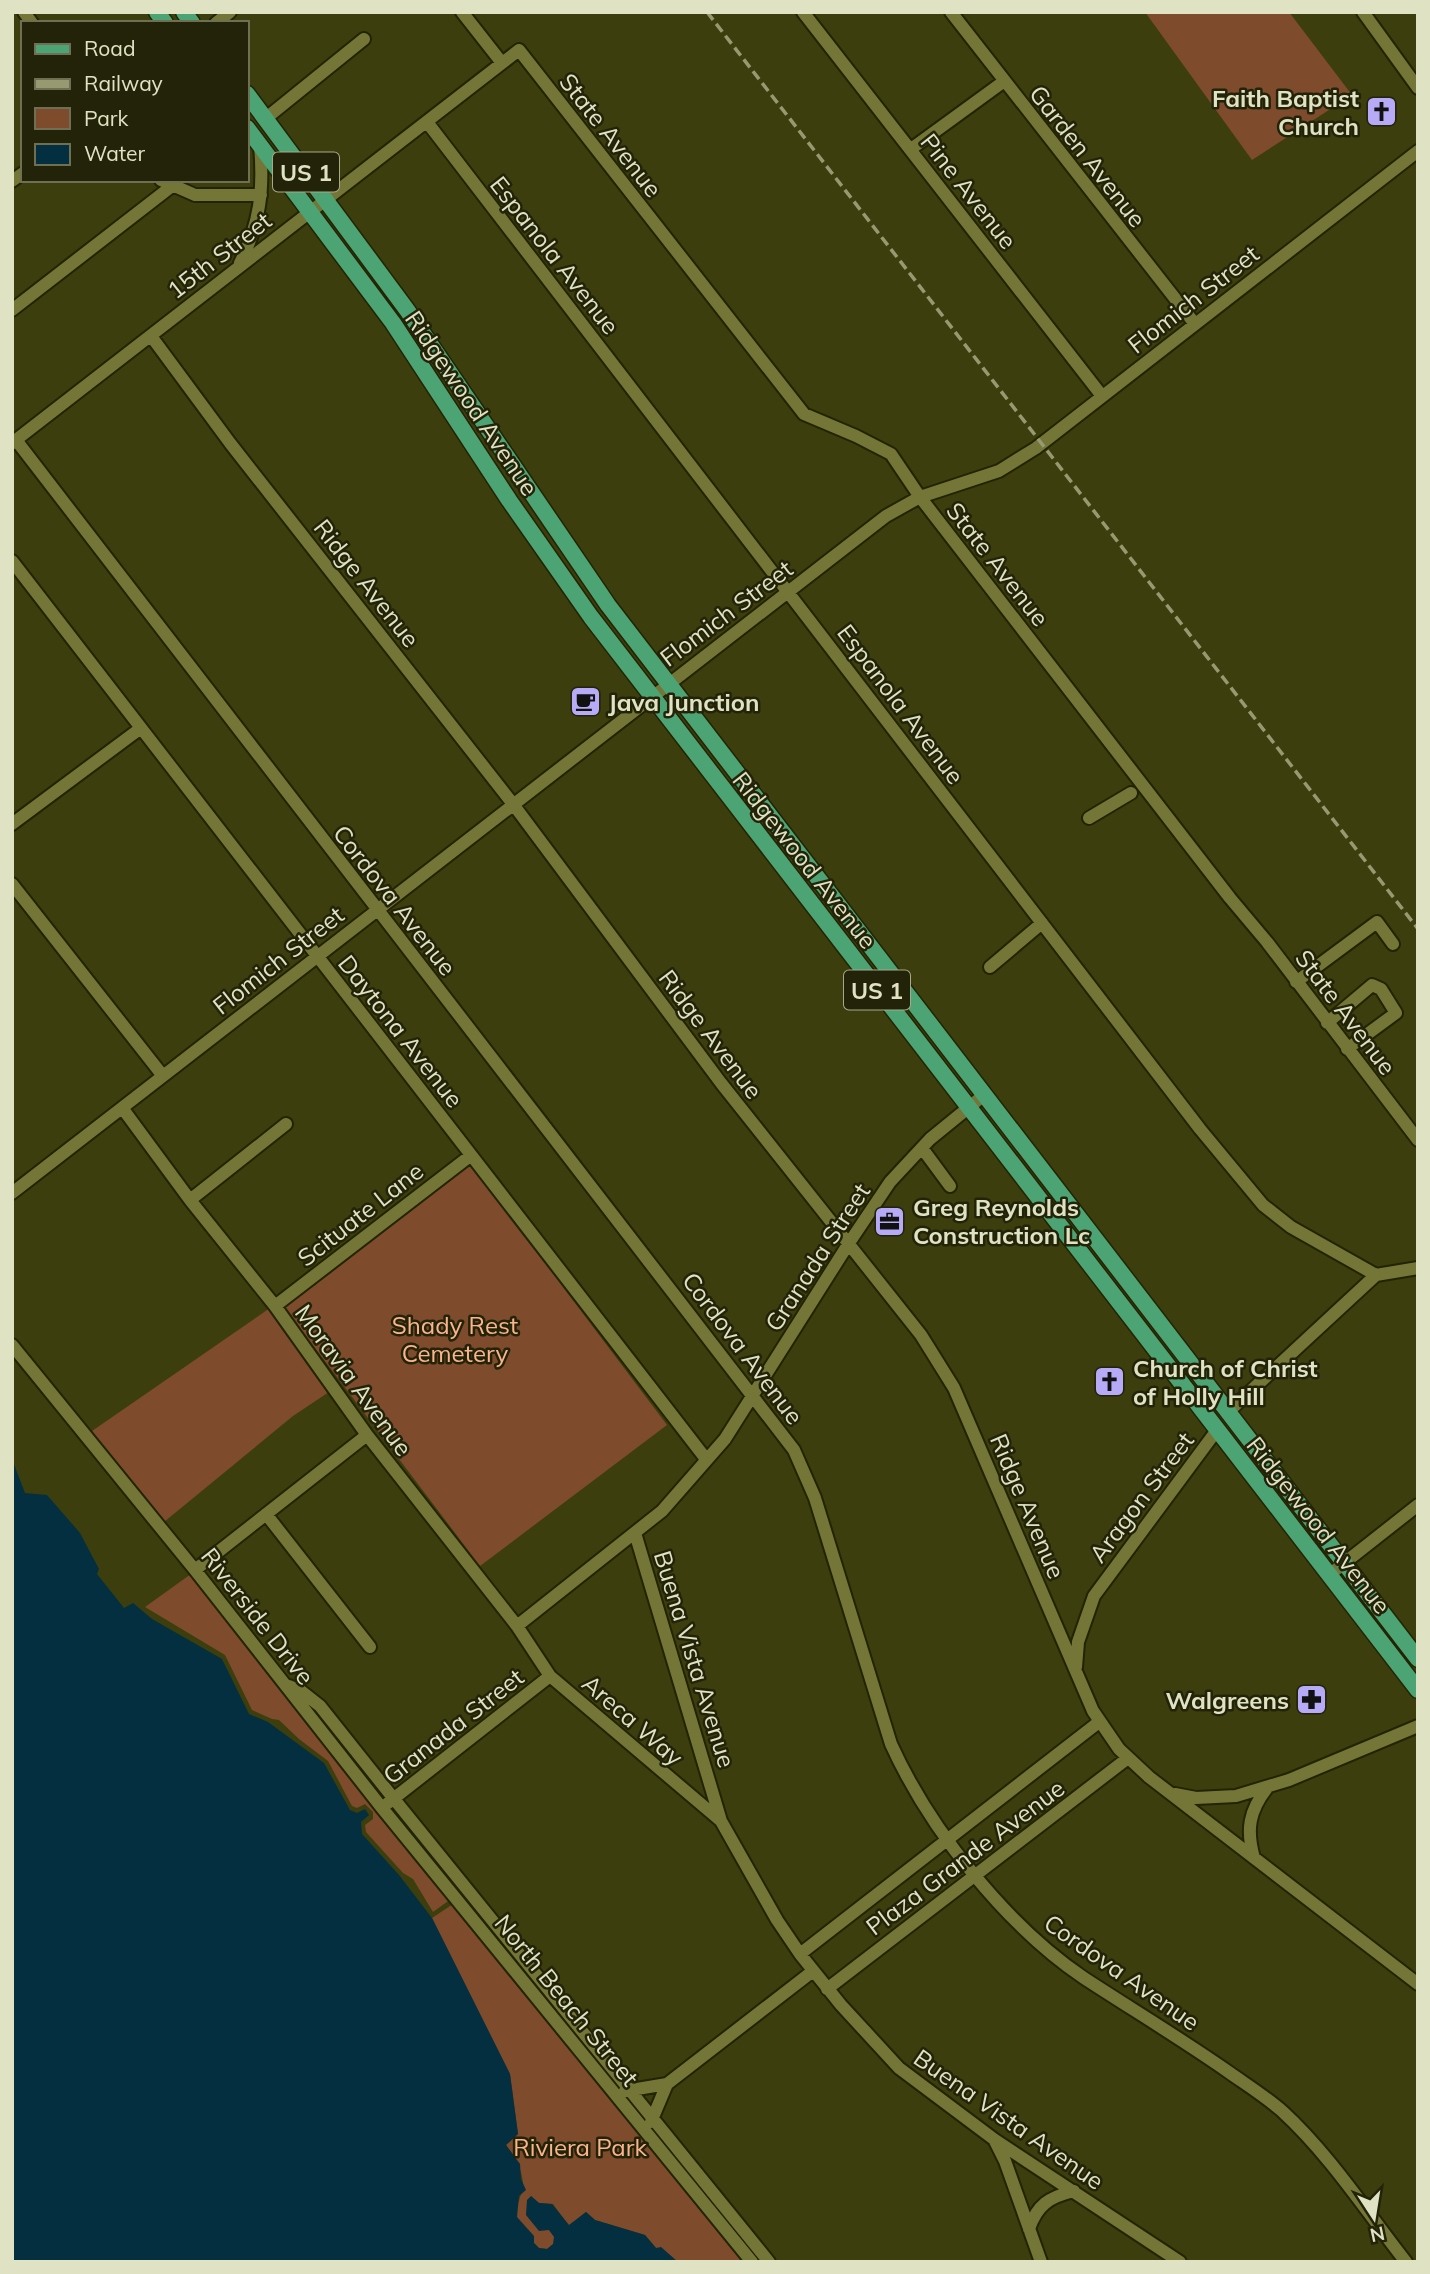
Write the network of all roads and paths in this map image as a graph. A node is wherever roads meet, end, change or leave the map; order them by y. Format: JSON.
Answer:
{"nodes":[{"id":1,"x":463,"y":12,"type":"edge"},
{"id":2,"x":803,"y":12,"type":"edge"},
{"id":3,"x":951,"y":12,"type":"edge"},
{"id":4,"x":1363,"y":12,"type":"edge"},
{"id":5,"x":364,"y":39,"type":"dead end"},
{"id":6,"x":519,"y":50,"type":"joint"},
{"id":7,"x":502,"y":63,"type":"junction"},
{"id":8,"x":1003,"y":82,"type":"junction"},
{"id":9,"x":1418,"y":88,"type":"edge"},
{"id":10,"x":248,"y":95,"type":"edge"},
{"id":11,"x":265,"y":119,"type":"junction"},
{"id":12,"x":427,"y":122,"type":"junction"},
{"id":13,"x":248,"y":129,"type":"edge"},
{"id":14,"x":260,"y":145,"type":"junction"},
{"id":15,"x":911,"y":149,"type":"junction"},
{"id":16,"x":1418,"y":151,"type":"edge"},
{"id":17,"x":167,"y":183,"type":"edge"},
{"id":18,"x":261,"y":195,"type":"junction"},
{"id":19,"x":327,"y":200,"type":"junction"},
{"id":20,"x":311,"y":212,"type":"junction"},
{"id":21,"x":239,"y":267,"type":"junction"},
{"id":22,"x":12,"y":310,"type":"edge"},
{"id":23,"x":1195,"y":324,"type":"junction"},
{"id":24,"x":151,"y":335,"type":"junction"},
{"id":25,"x":1102,"y":396,"type":"junction"},
{"id":26,"x":14,"y":442,"type":"edge"},
{"id":27,"x":920,"y":498,"type":"junction"},
{"id":28,"x":12,"y":561,"type":"edge"},
{"id":29,"x":789,"y":591,"type":"junction"},
{"id":30,"x":667,"y":684,"type":"junction"},
{"id":31,"x":651,"y":697,"type":"junction"},
{"id":32,"x":141,"y":728,"type":"junction"},
{"id":33,"x":1131,"y":793,"type":"dead end"},
{"id":34,"x":513,"y":804,"type":"junction"},
{"id":35,"x":1089,"y":818,"type":"dead end"},
{"id":36,"x":12,"y":824,"type":"edge"},
{"id":37,"x":12,"y":884,"type":"edge"},
{"id":38,"x":376,"y":910,"type":"junction"},
{"id":39,"x":1042,"y":923,"type":"junction"},
{"id":40,"x":1393,"y":944,"type":"dead end"},
{"id":41,"x":317,"y":957,"type":"junction"},
{"id":42,"x":990,"y":967,"type":"dead end"},
{"id":43,"x":1296,"y":982,"type":"junction"},
{"id":44,"x":1327,"y":1023,"type":"junction"},
{"id":45,"x":1347,"y":1049,"type":"junction"},
{"id":46,"x":163,"y":1076,"type":"junction"},
{"id":47,"x":984,"y":1096,"type":"junction"},
{"id":48,"x":968,"y":1108,"type":"junction"},
{"id":49,"x":123,"y":1109,"type":"junction"},
{"id":50,"x":286,"y":1124,"type":"dead end"},
{"id":51,"x":1418,"y":1140,"type":"edge"},
{"id":52,"x":922,"y":1148,"type":"junction"},
{"id":53,"x":470,"y":1156,"type":"junction"},
{"id":54,"x":950,"y":1186,"type":"dead end"},
{"id":55,"x":12,"y":1193,"type":"edge"},
{"id":56,"x":190,"y":1200,"type":"junction"},
{"id":57,"x":849,"y":1243,"type":"junction"},
{"id":58,"x":1418,"y":1268,"type":"edge"},
{"id":59,"x":1376,"y":1275,"type":"junction"},
{"id":60,"x":275,"y":1306,"type":"junction"},
{"id":61,"x":12,"y":1345,"type":"edge"},
{"id":62,"x":754,"y":1395,"type":"junction"},
{"id":63,"x":1228,"y":1412,"type":"junction"},
{"id":64,"x":1217,"y":1430,"type":"junction"},
{"id":65,"x":367,"y":1436,"type":"junction"},
{"id":66,"x":706,"y":1458,"type":"junction"},
{"id":67,"x":1418,"y":1505,"type":"edge"},
{"id":68,"x":266,"y":1514,"type":"junction"},
{"id":69,"x":635,"y":1533,"type":"junction"},
{"id":70,"x":1345,"y":1562,"type":"junction"},
{"id":71,"x":195,"y":1570,"type":"junction"},
{"id":72,"x":1329,"y":1574,"type":"junction"},
{"id":73,"x":517,"y":1626,"type":"junction"},
{"id":74,"x":370,"y":1647,"type":"dead end"},
{"id":75,"x":1418,"y":1659,"type":"edge"},
{"id":76,"x":1076,"y":1668,"type":"junction"},
{"id":77,"x":550,"y":1676,"type":"junction"},
{"id":78,"x":287,"y":1686,"type":"junction"},
{"id":79,"x":1418,"y":1690,"type":"edge"},
{"id":80,"x":1098,"y":1721,"type":"junction"},
{"id":81,"x":1418,"y":1726,"type":"edge"},
{"id":82,"x":1128,"y":1758,"type":"junction"},
{"id":83,"x":1267,"y":1787,"type":"junction"},
{"id":84,"x":1171,"y":1793,"type":"junction"},
{"id":85,"x":394,"y":1799,"type":"junction"},
{"id":86,"x":382,"y":1808,"type":"junction"},
{"id":87,"x":721,"y":1821,"type":"junction"},
{"id":88,"x":948,"y":1840,"type":"junction"},
{"id":89,"x":1254,"y":1858,"type":"junction"},
{"id":90,"x":977,"y":1876,"type":"junction"},
{"id":91,"x":470,"y":1914,"type":"joint"},
{"id":92,"x":800,"y":1954,"type":"junction"},
{"id":93,"x":813,"y":1971,"type":"junction"},
{"id":94,"x":1418,"y":1984,"type":"edge"},
{"id":95,"x":827,"y":1989,"type":"junction"},
{"id":96,"x":667,"y":2084,"type":"junction"},
{"id":97,"x":630,"y":2090,"type":"junction"},
{"id":98,"x":615,"y":2092,"type":"junction"},
{"id":99,"x":653,"y":2118,"type":"junction"},
{"id":100,"x":648,"y":2131,"type":"junction"},
{"id":101,"x":995,"y":2140,"type":"junction"},
{"id":102,"x":1074,"y":2191,"type":"junction"},
{"id":103,"x":1029,"y":2230,"type":"junction"},
{"id":104,"x":1178,"y":2261,"type":"edge"},
{"id":105,"x":752,"y":2262,"type":"edge"},
{"id":106,"x":769,"y":2262,"type":"edge"},
{"id":107,"x":1041,"y":2262,"type":"edge"},
{"id":108,"x":1406,"y":2262,"type":"edge"}],
"edges":[{"from":1,"to":7,"type":"street"},
{"from":2,"to":15,"type":"street","name":"Pine Avenue"},
{"from":3,"to":8,"type":"street","name":"Garden Avenue"},
{"from":4,"to":9,"type":"street"},
{"from":5,"to":11,"type":"street"},
{"from":6,"to":7,"type":"street","name":"15th Street"},
{"from":6,"to":27,"type":"street","name":"State Avenue"},
{"from":7,"to":12,"type":"street","name":"15th Street"},
{"from":8,"to":15,"type":"street"},
{"from":8,"to":23,"type":"street","name":"Garden Avenue"},
{"from":10,"to":11,"type":"main road","number":"US 1"},
{"from":11,"to":19,"type":"main road","number":"US 1"},
{"from":12,"to":19,"type":"street","name":"15th Street"},
{"from":12,"to":29,"type":"street","name":"Espanola Avenue"},
{"from":13,"to":14,"type":"main road","number":"US 1"},
{"from":14,"to":18,"type":"street"},
{"from":14,"to":20,"type":"main road","number":"US 1"},
{"from":15,"to":25,"type":"street","name":"Pine Avenue"},
{"from":16,"to":23,"type":"street","name":"Flomich Street"},
{"from":17,"to":18,"type":"street"},
{"from":17,"to":22,"type":"street"},
{"from":18,"to":21,"type":"street"},
{"from":19,"to":20,"type":"street","name":"15th Street"},
{"from":19,"to":30,"type":"main road","name":"Ridgewood Avenue","number":"US 1"},
{"from":20,"to":21,"type":"street","name":"15th Street"},
{"from":20,"to":31,"type":"main road","name":"Ridgewood Avenue","number":"US 1"},
{"from":21,"to":24,"type":"street","name":"15th Street"},
{"from":23,"to":25,"type":"street","name":"Flomich Street"},
{"from":24,"to":26,"type":"street","name":"15th Street"},
{"from":24,"to":34,"type":"street","name":"Ridge Avenue"},
{"from":25,"to":27,"type":"street","name":"Flomich Street"},
{"from":26,"to":38,"type":"street","name":"Cordova Avenue"},
{"from":27,"to":29,"type":"street","name":"Flomich Street"},
{"from":27,"to":43,"type":"street","name":"State Avenue"},
{"from":28,"to":32,"type":"street","name":"Daytona Avenue"},
{"from":29,"to":30,"type":"street","name":"Flomich Street"},
{"from":29,"to":39,"type":"street","name":"Espanola Avenue"},
{"from":30,"to":31,"type":"street","name":"Flomich Street"},
{"from":30,"to":47,"type":"main road","name":"Ridgewood Avenue","number":"US 1"},
{"from":31,"to":34,"type":"street","name":"Flomich Street"},
{"from":31,"to":48,"type":"main road","name":"Ridgewood Avenue","number":"US 1"},
{"from":32,"to":36,"type":"street"},
{"from":32,"to":41,"type":"street","name":"Daytona Avenue"},
{"from":33,"to":35,"type":"street"},
{"from":34,"to":38,"type":"street","name":"Flomich Street"},
{"from":34,"to":57,"type":"street","name":"Ridge Avenue"},
{"from":37,"to":46,"type":"street"},
{"from":38,"to":41,"type":"street","name":"Flomich Street"},
{"from":38,"to":62,"type":"street","name":"Cordova Avenue"},
{"from":39,"to":42,"type":"street"},
{"from":39,"to":59,"type":"street","name":"Espanola Avenue"},
{"from":40,"to":43,"type":"street"},
{"from":41,"to":46,"type":"street","name":"Flomich Street"},
{"from":41,"to":53,"type":"street","name":"Daytona Avenue"},
{"from":43,"to":44,"type":"street","name":"State Avenue"},
{"from":44,"to":45,"type":"street","name":"State Avenue"},
{"from":44,"to":45,"type":"street"},
{"from":45,"to":51,"type":"street","name":"State Avenue"},
{"from":46,"to":49,"type":"street","name":"Flomich Street"},
{"from":47,"to":48,"type":"street","name":"Granada Street"},
{"from":47,"to":63,"type":"main road","name":"Ridgewood Avenue","number":"US 1"},
{"from":48,"to":52,"type":"street","name":"Granada Street"},
{"from":48,"to":64,"type":"main road","name":"Ridgewood Avenue","number":"US 1"},
{"from":49,"to":55,"type":"street","name":"Flomich Street"},
{"from":49,"to":56,"type":"street","name":"Moravia Avenue"},
{"from":50,"to":56,"type":"street"},
{"from":52,"to":54,"type":"street"},
{"from":52,"to":57,"type":"street","name":"Granada Street"},
{"from":53,"to":60,"type":"street","name":"Scituate Lane"},
{"from":53,"to":66,"type":"street","name":"Daytona Avenue"},
{"from":56,"to":60,"type":"street","name":"Moravia Avenue"},
{"from":57,"to":62,"type":"street","name":"Granada Street"},
{"from":57,"to":76,"type":"street","name":"Ridge Avenue"},
{"from":58,"to":59,"type":"street"},
{"from":59,"to":63,"type":"street"},
{"from":60,"to":65,"type":"street","name":"Moravia Avenue"},
{"from":61,"to":71,"type":"street","name":"Riverside Drive"},
{"from":62,"to":66,"type":"street","name":"Granada Street"},
{"from":62,"to":88,"type":"street","name":"Cordova Avenue"},
{"from":63,"to":70,"type":"main road","name":"Ridgewood Avenue","number":"US 1"},
{"from":64,"to":72,"type":"main road","name":"Ridgewood Avenue","number":"US 1"},
{"from":64,"to":76,"type":"street","name":"Aragon Street"},
{"from":65,"to":68,"type":"street"},
{"from":65,"to":73,"type":"street","name":"Moravia Avenue"},
{"from":66,"to":69,"type":"street","name":"Granada Street"},
{"from":67,"to":70,"type":"street"},
{"from":68,"to":71,"type":"street"},
{"from":68,"to":74,"type":"street"},
{"from":69,"to":73,"type":"street","name":"Granada Street"},
{"from":69,"to":87,"type":"street","name":"Buena Vista Avenue"},
{"from":70,"to":72,"type":"street"},
{"from":70,"to":75,"type":"main road","name":"Ridgewood Avenue","number":"US 1"},
{"from":71,"to":78,"type":"street","name":"Riverside Drive"},
{"from":72,"to":79,"type":"main road","name":"Ridgewood Avenue","number":"US 1"},
{"from":73,"to":77,"type":"street","name":"Moravia Avenue"},
{"from":76,"to":80,"type":"street","name":"Ridge Avenue"},
{"from":77,"to":85,"type":"street","name":"Granada Street"},
{"from":77,"to":87,"type":"street","name":"Areca Way"},
{"from":78,"to":85,"type":"street"},
{"from":78,"to":86,"type":"street","name":"Riverside Drive"},
{"from":80,"to":82,"type":"street","name":"Ridge Avenue"},
{"from":80,"to":88,"type":"street","name":"Plaza Grande Avenue"},
{"from":81,"to":83,"type":"street"},
{"from":82,"to":84,"type":"street","name":"Ridge Avenue"},
{"from":82,"to":90,"type":"street","name":"Plaza Grande Avenue"},
{"from":83,"to":84,"type":"street"},
{"from":83,"to":89,"type":"street"},
{"from":84,"to":89,"type":"street","name":"Ridge Avenue"},
{"from":85,"to":86,"type":"street","name":"Granada Street"},
{"from":85,"to":97,"type":"street"},
{"from":86,"to":91,"type":"street","name":"Riverside Drive"},
{"from":87,"to":92,"type":"street","name":"Buena Vista Avenue"},
{"from":88,"to":90,"type":"street","name":"Cordova Avenue"},
{"from":88,"to":92,"type":"street","name":"Plaza Grande Avenue"},
{"from":89,"to":94,"type":"street","name":"Ridge Avenue"},
{"from":90,"to":95,"type":"street","name":"Plaza Grande Avenue"},
{"from":90,"to":108,"type":"street","name":"Cordova Avenue"},
{"from":91,"to":98,"type":"street","name":"North Beach Street"},
{"from":92,"to":93,"type":"street","name":"Buena Vista Avenue"},
{"from":93,"to":95,"type":"street","name":"Buena Vista Avenue"},
{"from":93,"to":96,"type":"street"},
{"from":95,"to":101,"type":"street","name":"Buena Vista Avenue"},
{"from":96,"to":97,"type":"street"},
{"from":96,"to":99,"type":"street"},
{"from":97,"to":98,"type":"street"},
{"from":97,"to":99,"type":"street"},
{"from":98,"to":100,"type":"street","name":"North Beach Street"},
{"from":99,"to":100,"type":"street"},
{"from":99,"to":106,"type":"street"},
{"from":100,"to":105,"type":"street","name":"North Beach Street"},
{"from":101,"to":102,"type":"street","name":"Buena Vista Avenue"},
{"from":101,"to":103,"type":"street"},
{"from":102,"to":103,"type":"street"},
{"from":102,"to":104,"type":"street","name":"Buena Vista Avenue"},
{"from":103,"to":107,"type":"street"}]}
